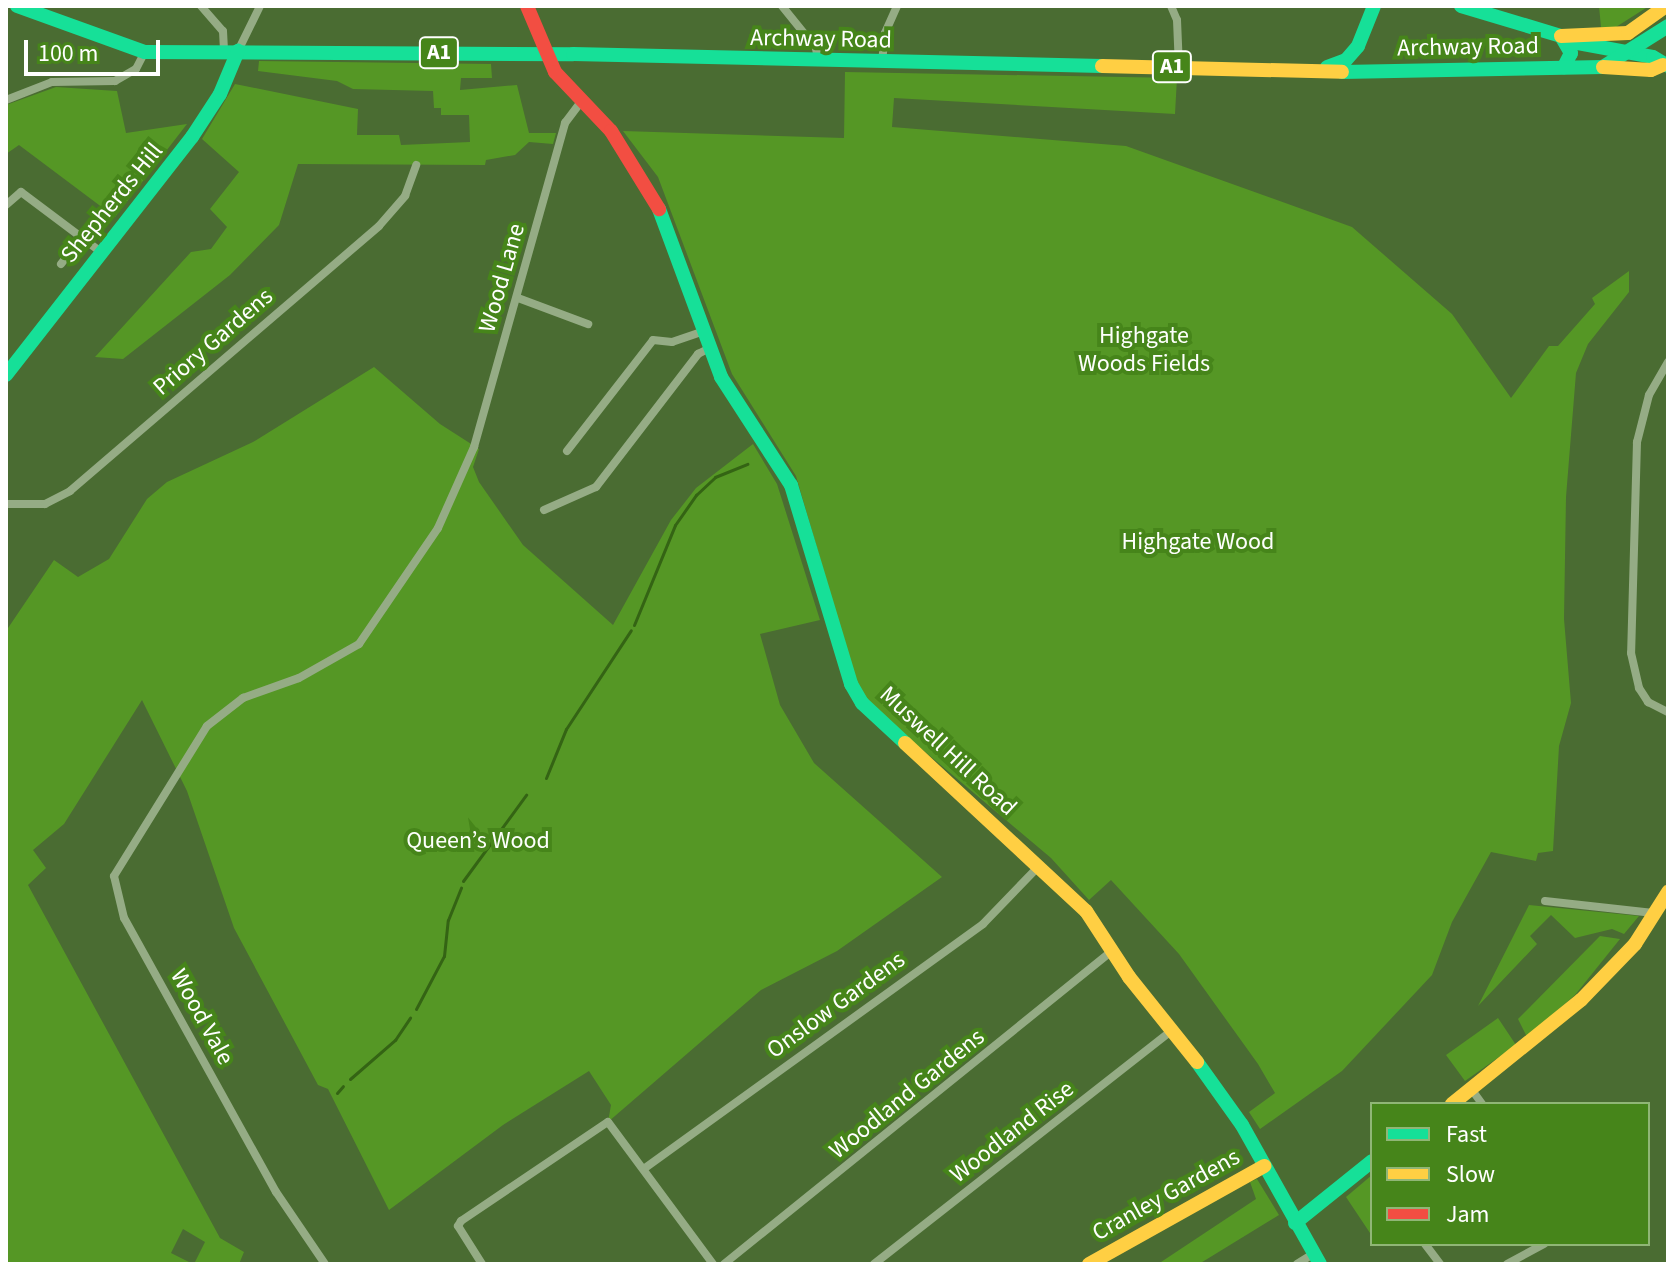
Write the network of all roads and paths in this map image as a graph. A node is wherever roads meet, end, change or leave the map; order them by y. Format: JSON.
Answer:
{"nodes":[{"id":1,"x":17,"y":6,"type":"edge"},
{"id":2,"x":58,"y":6,"type":"edge"},
{"id":3,"x":201,"y":6,"type":"edge"},
{"id":4,"x":260,"y":6,"type":"edge"},
{"id":5,"x":527,"y":6,"type":"edge"},
{"id":6,"x":782,"y":6,"type":"edge"},
{"id":7,"x":897,"y":6,"type":"edge"},
{"id":8,"x":1171,"y":6,"type":"edge"},
{"id":9,"x":1374,"y":6,"type":"edge"},
{"id":10,"x":1461,"y":6,"type":"edge"},
{"id":11,"x":1666,"y":6,"type":"edge"},
{"id":12,"x":54,"y":21,"type":"junction"},
{"id":13,"x":1668,"y":26,"type":"edge"},
{"id":14,"x":1564,"y":39,"type":"junction"},
{"id":15,"x":1358,"y":46,"type":"junction"},
{"id":16,"x":231,"y":51,"type":"junction"},
{"id":17,"x":145,"y":52,"type":"junction"},
{"id":18,"x":546,"y":54,"type":"junction"},
{"id":19,"x":1629,"y":54,"type":"junction"},
{"id":20,"x":817,"y":62,"type":"junction"},
{"id":21,"x":882,"y":63,"type":"junction"},
{"id":22,"x":1666,"y":65,"type":"edge"},
{"id":23,"x":1179,"y":67,"type":"junction"},
{"id":24,"x":1564,"y":67,"type":"junction"},
{"id":25,"x":1603,"y":67,"type":"junction"},
{"id":26,"x":1322,"y":69,"type":"junction"},
{"id":27,"x":1372,"y":70,"type":"junction"},
{"id":28,"x":6,"y":100,"type":"edge"},
{"id":29,"x":581,"y":102,"type":"junction"},
{"id":30,"x":416,"y":165,"type":"dead end"},
{"id":31,"x":6,"y":205,"type":"edge"},
{"id":32,"x":82,"y":237,"type":"junction"},
{"id":33,"x":101,"y":252,"type":"junction"},
{"id":34,"x":61,"y":264,"type":"dead end"},
{"id":35,"x":518,"y":298,"type":"junction"},
{"id":36,"x":588,"y":324,"type":"dead end"},
{"id":37,"x":701,"y":332,"type":"junction"},
{"id":38,"x":708,"y":349,"type":"junction"},
{"id":39,"x":1668,"y":362,"type":"edge"},
{"id":40,"x":6,"y":375,"type":"edge"},
{"id":41,"x":567,"y":451,"type":"dead end"},
{"id":42,"x":6,"y":504,"type":"edge"},
{"id":43,"x":544,"y":510,"type":"dead end"},
{"id":44,"x":1668,"y":712,"type":"edge"},
{"id":45,"x":173,"y":785,"type":"joint"},
{"id":46,"x":1041,"y":864,"type":"junction"},
{"id":47,"x":1668,"y":892,"type":"edge"},
{"id":48,"x":1545,"y":901,"type":"dead end"},
{"id":49,"x":1653,"y":913,"type":"junction"},
{"id":50,"x":1112,"y":951,"type":"junction"},
{"id":51,"x":1174,"y":1029,"type":"junction"},
{"id":52,"x":1472,"y":1090,"type":"junction"},
{"id":53,"x":1455,"y":1102,"type":"edge"},
{"id":54,"x":1481,"y":1102,"type":"edge"},
{"id":55,"x":1370,"y":1163,"type":"edge"},
{"id":56,"x":1264,"y":1166,"type":"junction"},
{"id":57,"x":645,"y":1168,"type":"junction"},
{"id":58,"x":1295,"y":1223,"type":"junction"},
{"id":59,"x":1426,"y":1246,"type":"edge"},
{"id":60,"x":1540,"y":1246,"type":"edge"},
{"id":61,"x":1317,"y":1259,"type":"edge"},
{"id":62,"x":325,"y":1264,"type":"edge"},
{"id":63,"x":482,"y":1264,"type":"edge"},
{"id":64,"x":713,"y":1264,"type":"edge"},
{"id":65,"x":724,"y":1264,"type":"edge"},
{"id":66,"x":874,"y":1264,"type":"edge"},
{"id":67,"x":1089,"y":1264,"type":"edge"},
{"id":68,"x":1297,"y":1264,"type":"edge"},
{"id":69,"x":1440,"y":1264,"type":"edge"},
{"id":70,"x":1507,"y":1264,"type":"edge"}],
"edges":[{"from":1,"to":12,"type":"main road","name":"Archway Road","number":"A1"},
{"from":2,"to":12,"type":"street"},
{"from":3,"to":16,"type":"street"},
{"from":4,"to":16,"type":"street"},
{"from":5,"to":18,"type":"main road","name":"Muswell Hill Road"},
{"from":6,"to":20,"type":"street"},
{"from":7,"to":21,"type":"street"},
{"from":8,"to":23,"type":"street"},
{"from":9,"to":15,"type":"main road"},
{"from":10,"to":14,"type":"main road"},
{"from":11,"to":14,"type":"main road"},
{"from":12,"to":17,"type":"main road","name":"Archway Road","number":"A1"},
{"from":13,"to":19,"type":"main road","number":"A1"},
{"from":14,"to":19,"type":"main road"},
{"from":14,"to":24,"type":"main road"},
{"from":15,"to":26,"type":"main road"},
{"from":15,"to":27,"type":"main road"},
{"from":16,"to":17,"type":"main road","name":"Archway Road","number":"A1"},
{"from":16,"to":18,"type":"main road","name":"Archway Road","number":"A1"},
{"from":16,"to":33,"type":"main road","name":"Shepherds Hill"},
{"from":17,"to":28,"type":"street"},
{"from":18,"to":20,"type":"main road","name":"Archway Road","number":"A1"},
{"from":18,"to":29,"type":"main road","name":"Muswell Hill Road"},
{"from":19,"to":22,"type":"main road"},
{"from":19,"to":25,"type":"main road","name":"Archway Road","number":"A1"},
{"from":20,"to":21,"type":"main road","name":"Archway Road","number":"A1"},
{"from":21,"to":23,"type":"main road","name":"Archway Road","number":"A1"},
{"from":22,"to":25,"type":"main road"},
{"from":23,"to":26,"type":"main road","name":"Archway Road","number":"A1"},
{"from":24,"to":25,"type":"main road","name":"Archway Road","number":"A1"},
{"from":24,"to":27,"type":"main road","name":"Archway Road","number":"A1"},
{"from":26,"to":27,"type":"main road","name":"Archway Road","number":"A1"},
{"from":29,"to":35,"type":"street","name":"Wood Lane"},
{"from":29,"to":37,"type":"main road","name":"Muswell Hill Road"},
{"from":30,"to":42,"type":"street","name":"Priory Gardens"},
{"from":31,"to":32,"type":"street"},
{"from":32,"to":33,"type":"street"},
{"from":32,"to":34,"type":"street"},
{"from":33,"to":40,"type":"main road","name":"Shepherds Hill"},
{"from":35,"to":36,"type":"street"},
{"from":35,"to":45,"type":"street","name":"Wood Lane"},
{"from":37,"to":38,"type":"main road","name":"Muswell Hill Road"},
{"from":37,"to":41,"type":"street"},
{"from":38,"to":43,"type":"street"},
{"from":38,"to":46,"type":"main road","name":"Muswell Hill Road"},
{"from":39,"to":44,"type":"street"},
{"from":45,"to":62,"type":"street","name":"Wood Vale"},
{"from":46,"to":50,"type":"main road","name":"Muswell Hill Road"},
{"from":46,"to":57,"type":"street","name":"Onslow Gardens"},
{"from":47,"to":49,"type":"main road"},
{"from":48,"to":49,"type":"street"},
{"from":49,"to":52,"type":"main road"},
{"from":50,"to":51,"type":"main road","name":"Muswell Hill Road"},
{"from":50,"to":65,"type":"street","name":"Woodland Gardens"},
{"from":51,"to":56,"type":"main road","name":"Muswell Hill Road"},
{"from":51,"to":66,"type":"street","name":"Woodland Rise"},
{"from":52,"to":53,"type":"main road"},
{"from":52,"to":54,"type":"street"},
{"from":55,"to":58,"type":"main road"},
{"from":56,"to":58,"type":"main road","name":"Muswell Hill Road"},
{"from":56,"to":67,"type":"main road","name":"Cranley Gardens"},
{"from":57,"to":63,"type":"street"},
{"from":57,"to":64,"type":"street"},
{"from":58,"to":61,"type":"main road","name":"Muswell Hill Road"},
{"from":59,"to":69,"type":"street"},
{"from":60,"to":70,"type":"street"},
{"from":61,"to":68,"type":"street"}]}
